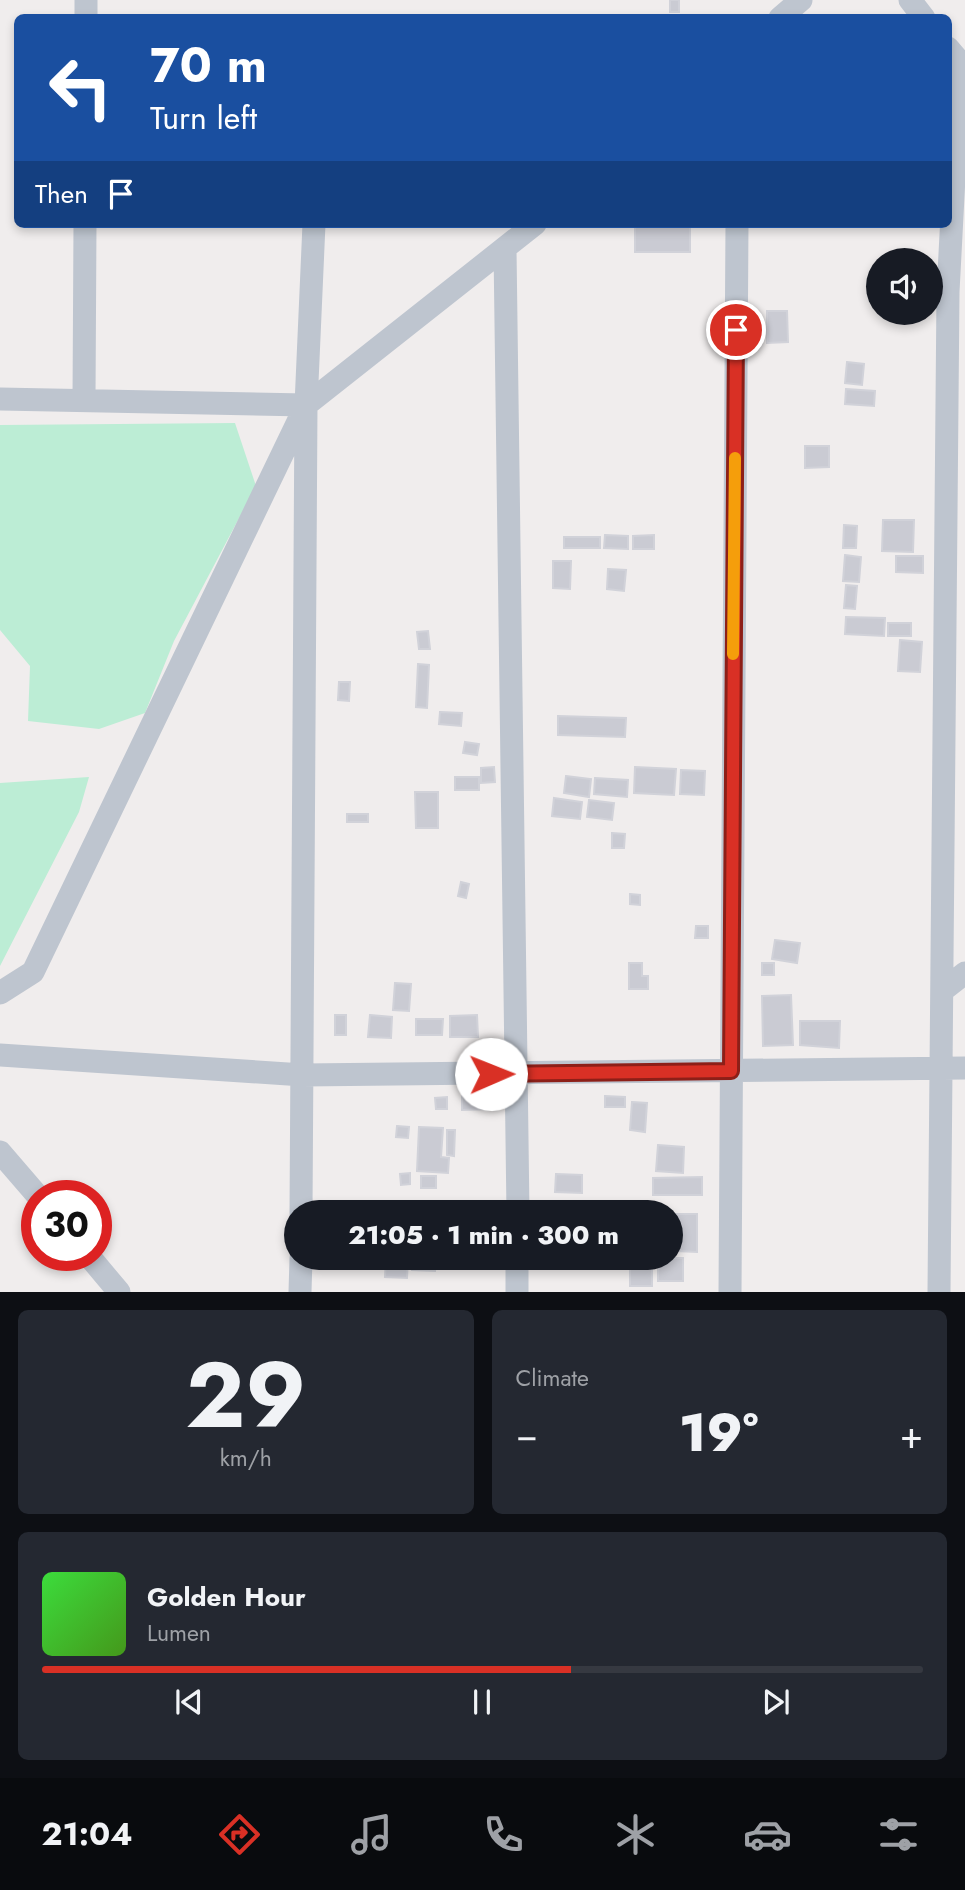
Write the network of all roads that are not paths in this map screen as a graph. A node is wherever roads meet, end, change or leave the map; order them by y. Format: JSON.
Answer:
{"nodes":[{"id":1,"x":801,"y":0,"type":"edge"},
{"id":2,"x":909,"y":0,"type":"edge"},
{"id":3,"x":785,"y":14,"type":"edge"},
{"id":4,"x":921,"y":14,"type":"edge"},
{"id":5,"x":952,"y":53,"type":"edge"},
{"id":6,"x":957,"y":106,"type":"edge"},
{"id":7,"x":959,"y":191,"type":"edge"},
{"id":8,"x":85,"y":228,"type":"edge"},
{"id":9,"x":314,"y":228,"type":"edge"},
{"id":10,"x":530,"y":228,"type":"edge"},
{"id":11,"x":737,"y":228,"type":"edge"},
{"id":12,"x":505,"y":249,"type":"junction"},
{"id":13,"x":0,"y":399,"type":"edge"},
{"id":14,"x":84,"y":399,"type":"junction"},
{"id":15,"x":306,"y":405,"type":"junction"},
{"id":16,"x":946,"y":484,"type":"junction"},
{"id":17,"x":965,"y":508,"type":"edge"},
{"id":18,"x":965,"y":973,"type":"edge"},
{"id":19,"x":942,"y":991,"type":"junction"},
{"id":20,"x":0,"y":993,"type":"edge"},
{"id":21,"x":0,"y":1055,"type":"edge"},
{"id":22,"x":965,"y":1068,"type":"edge"},
{"id":23,"x":941,"y":1069,"type":"junction"},
{"id":24,"x":731,"y":1071,"type":"junction"},
{"id":25,"x":518,"y":1073,"type":"junction"},
{"id":26,"x":303,"y":1075,"type":"junction"},
{"id":27,"x":0,"y":1152,"type":"edge"},
{"id":28,"x":24,"y":1180,"type":"edge"},
{"id":29,"x":301,"y":1200,"type":"edge"},
{"id":30,"x":518,"y":1200,"type":"edge"},
{"id":31,"x":300,"y":1270,"type":"edge"},
{"id":32,"x":517,"y":1270,"type":"edge"},
{"id":33,"x":101,"y":1271,"type":"edge"},
{"id":34,"x":119,"y":1292,"type":"edge"},
{"id":35,"x":300,"y":1292,"type":"edge"},
{"id":36,"x":517,"y":1292,"type":"edge"},
{"id":37,"x":730,"y":1292,"type":"edge"},
{"id":38,"x":939,"y":1292,"type":"edge"}],
"edges":[{"from":1,"to":3,"type":"street"},
{"from":2,"to":4,"type":"street"},
{"from":5,"to":6,"type":"street"},
{"from":6,"to":7,"type":"street"},
{"from":7,"to":16,"type":"street"},
{"from":8,"to":14,"type":"street"},
{"from":9,"to":15,"type":"street"},
{"from":10,"to":12,"type":"street"},
{"from":11,"to":24,"type":"street"},
{"from":12,"to":15,"type":"street"},
{"from":12,"to":25,"type":"street"},
{"from":13,"to":14,"type":"street"},
{"from":14,"to":15,"type":"street"},
{"from":15,"to":20,"type":"street"},
{"from":15,"to":26,"type":"street"},
{"from":16,"to":17,"type":"street"},
{"from":16,"to":19,"type":"street"},
{"from":18,"to":19,"type":"street"},
{"from":19,"to":23,"type":"street"},
{"from":21,"to":26,"type":"street"},
{"from":22,"to":23,"type":"street"},
{"from":23,"to":24,"type":"street"},
{"from":23,"to":38,"type":"street"},
{"from":24,"to":25,"type":"street"},
{"from":24,"to":37,"type":"street"},
{"from":25,"to":26,"type":"street"},
{"from":25,"to":30,"type":"street"},
{"from":26,"to":29,"type":"street"},
{"from":27,"to":28,"type":"street"},
{"from":31,"to":35,"type":"street"},
{"from":32,"to":36,"type":"street"},
{"from":33,"to":34,"type":"street"}]}
